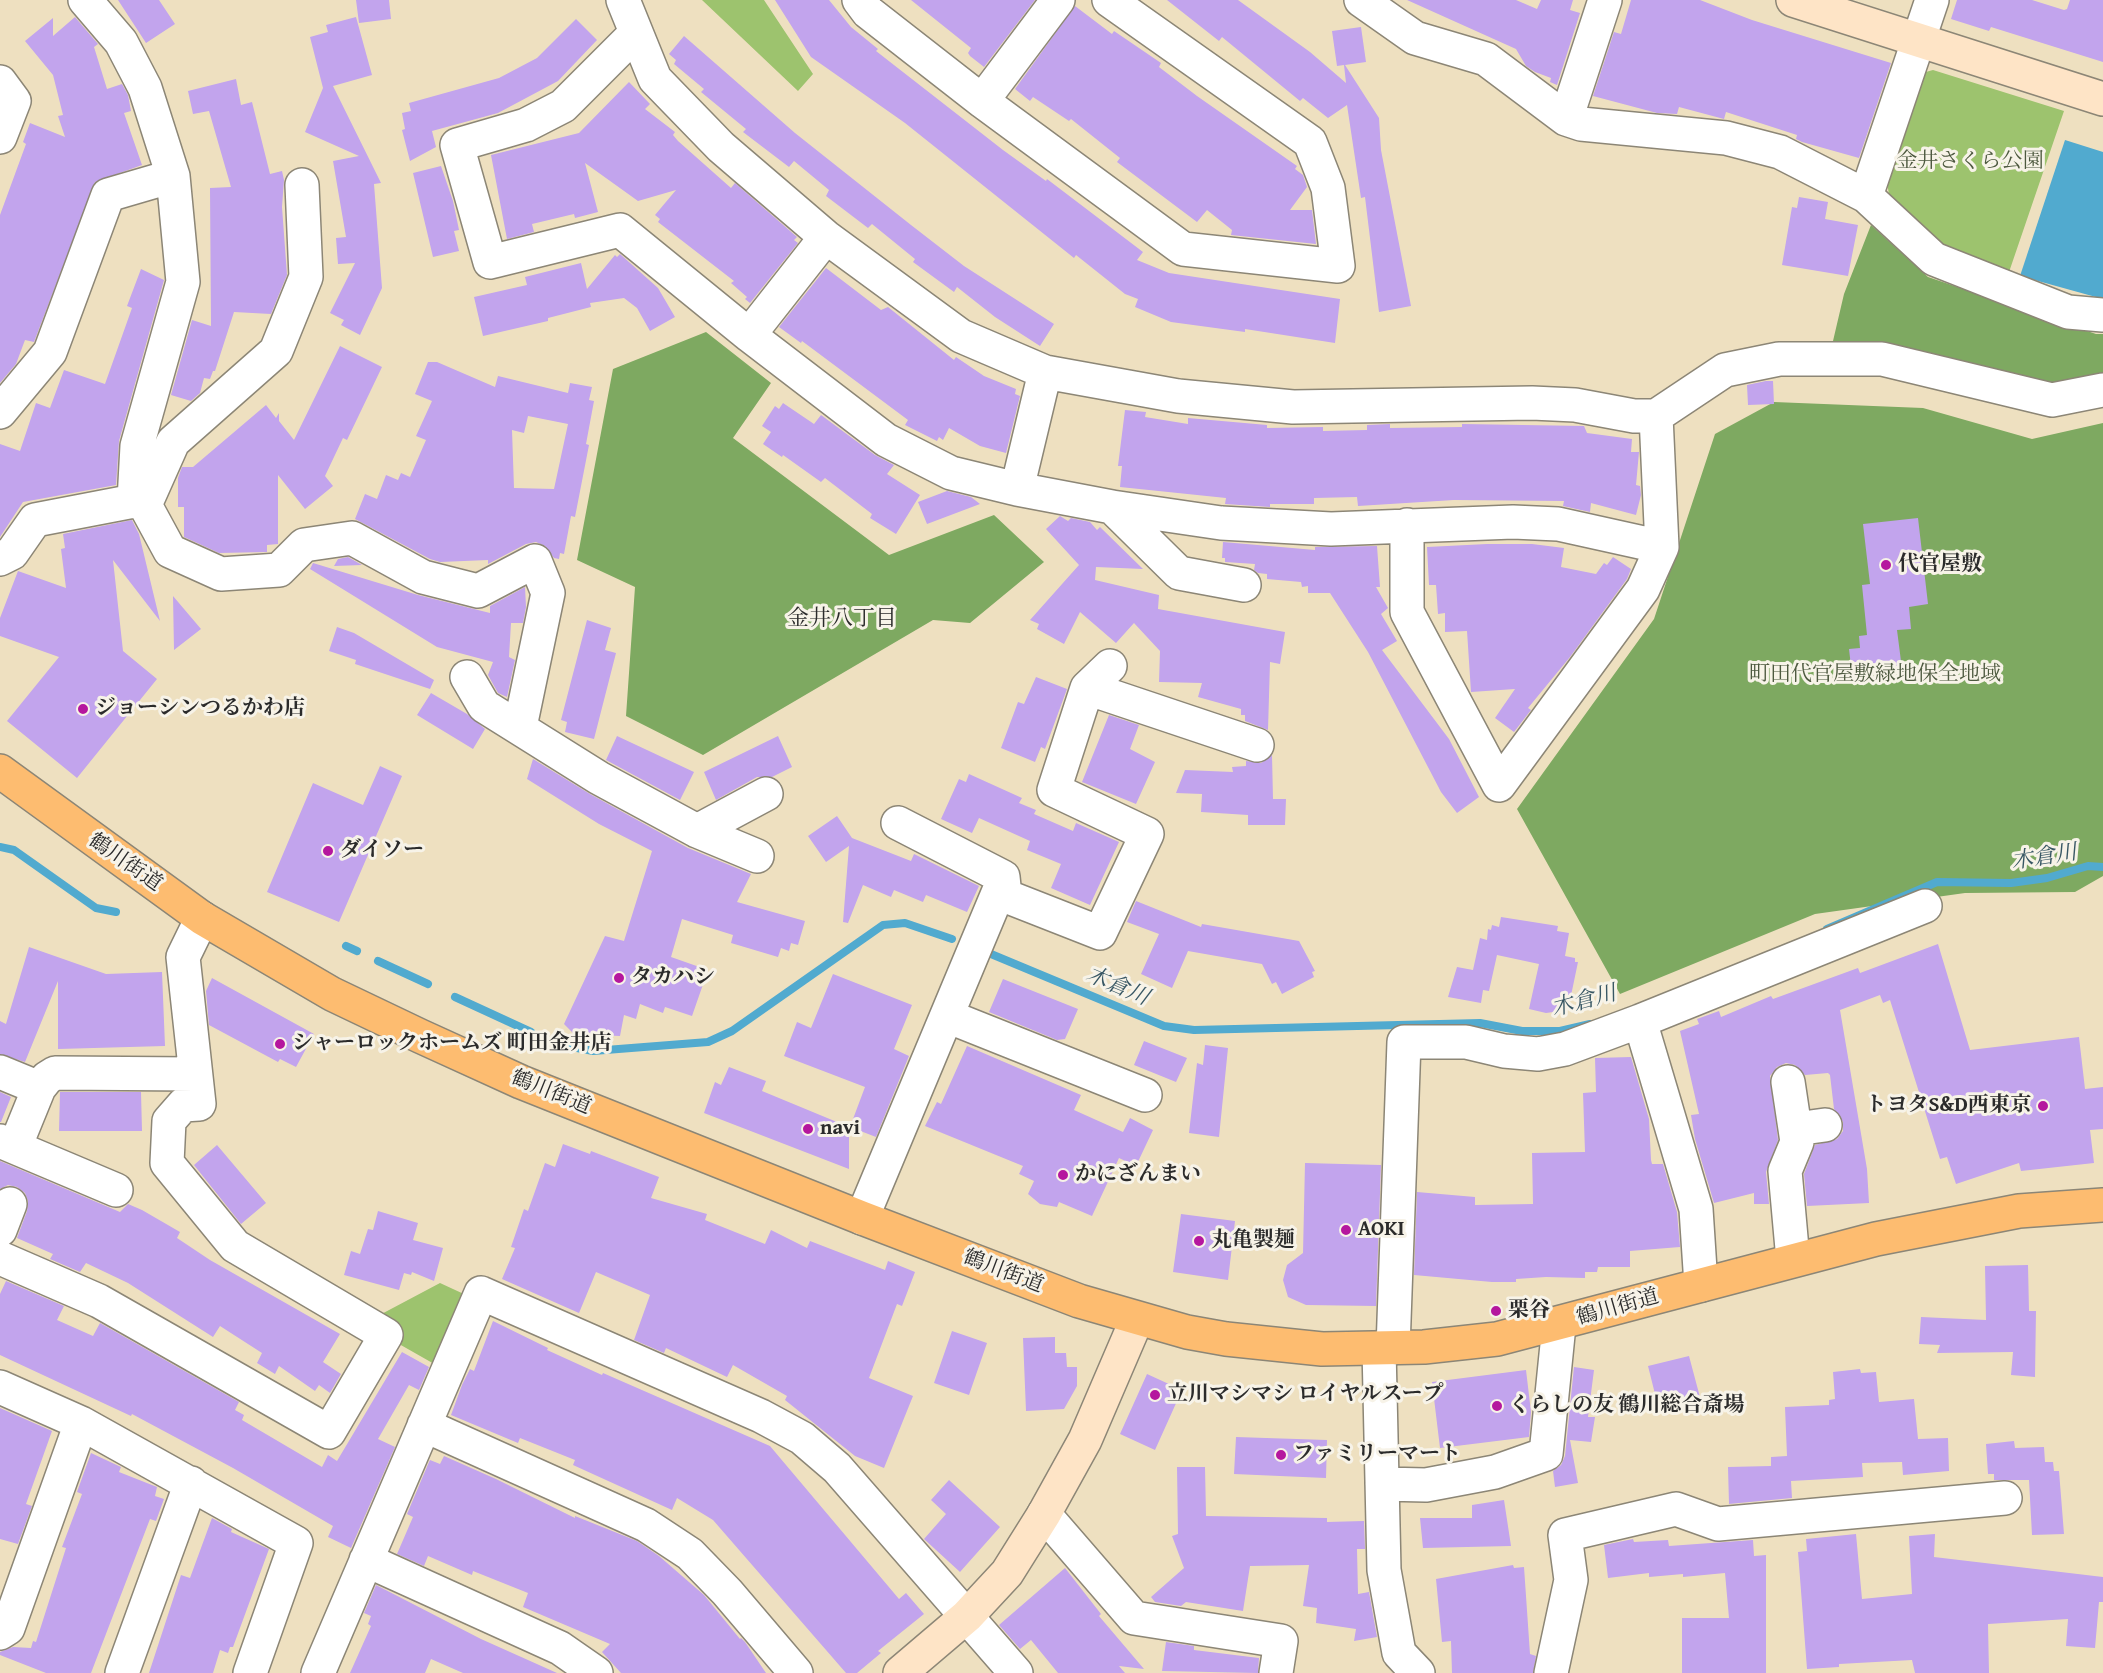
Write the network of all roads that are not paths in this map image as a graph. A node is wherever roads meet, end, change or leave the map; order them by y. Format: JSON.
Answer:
{"nodes":[{"id":1,"x":86,"y":0,"type":"edge"},
{"id":2,"x":623,"y":0,"type":"edge"},
{"id":3,"x":860,"y":0,"type":"edge"},
{"id":4,"x":1058,"y":0,"type":"edge"},
{"id":5,"x":1109,"y":0,"type":"edge"},
{"id":6,"x":1361,"y":0,"type":"edge"},
{"id":7,"x":1605,"y":0,"type":"edge"},
{"id":8,"x":1792,"y":0,"type":"edge"},
{"id":9,"x":1932,"y":0,"type":"edge"},
{"id":10,"x":635,"y":34,"type":"junction"},
{"id":11,"x":1918,"y":40,"type":"junction"},
{"id":12,"x":0,"y":82,"type":"edge"},
{"id":13,"x":2103,"y":99,"type":"edge"},
{"id":14,"x":982,"y":101,"type":"junction"},
{"id":15,"x":1566,"y":119,"type":"junction"},
{"id":16,"x":0,"y":137,"type":"edge"},
{"id":17,"x":173,"y":176,"type":"junction"},
{"id":18,"x":303,"y":185,"type":"dead end"},
{"id":19,"x":1866,"y":196,"type":"junction"},
{"id":20,"x":826,"y":237,"type":"junction"},
{"id":21,"x":2103,"y":315,"type":"edge"},
{"id":22,"x":749,"y":335,"type":"junction"},
{"id":23,"x":1045,"y":372,"type":"junction"},
{"id":24,"x":2103,"y":390,"type":"edge"},
{"id":25,"x":0,"y":412,"type":"edge"},
{"id":26,"x":1656,"y":416,"type":"junction"},
{"id":27,"x":1017,"y":489,"type":"junction"},
{"id":28,"x":140,"y":503,"type":"junction"},
{"id":29,"x":1112,"y":507,"type":"junction"},
{"id":30,"x":1407,"y":525,"type":"junction"},
{"id":31,"x":1662,"y":547,"type":"junction"},
{"id":32,"x":1,"y":562,"type":"edge"},
{"id":33,"x":1244,"y":585,"type":"dead end"},
{"id":34,"x":467,"y":677,"type":"dead end"},
{"id":35,"x":520,"y":727,"type":"junction"},
{"id":36,"x":1239,"y":746,"type":"dead end"},
{"id":37,"x":0,"y":771,"type":"edge"},
{"id":38,"x":766,"y":794,"type":"dead end"},
{"id":39,"x":898,"y":823,"type":"dead end"},
{"id":40,"x":697,"y":831,"type":"junction"},
{"id":41,"x":757,"y":856,"type":"dead end"},
{"id":42,"x":1005,"y":896,"type":"junction"},
{"id":43,"x":1925,"y":906,"type":"dead end"},
{"id":44,"x":202,"y":918,"type":"junction"},
{"id":45,"x":946,"y":1016,"type":"junction"},
{"id":46,"x":1640,"y":1021,"type":"junction"},
{"id":47,"x":0,"y":1072,"type":"edge"},
{"id":48,"x":195,"y":1074,"type":"junction"},
{"id":49,"x":1788,"y":1082,"type":"dead end"},
{"id":50,"x":39,"y":1088,"type":"junction"},
{"id":51,"x":1145,"y":1095,"type":"dead end"},
{"id":52,"x":8,"y":1144,"type":"edge"},
{"id":53,"x":116,"y":1190,"type":"dead end"},
{"id":54,"x":2103,"y":1205,"type":"edge"},
{"id":55,"x":862,"y":1218,"type":"junction"},
{"id":56,"x":0,"y":1258,"type":"edge"},
{"id":57,"x":1793,"y":1260,"type":"junction"},
{"id":58,"x":1701,"y":1285,"type":"junction"},
{"id":59,"x":1137,"y":1319,"type":"junction"},
{"id":60,"x":1559,"y":1325,"type":"junction"},
{"id":61,"x":1386,"y":1348,"type":"junction"},
{"id":62,"x":0,"y":1387,"type":"edge"},
{"id":63,"x":81,"y":1423,"type":"junction"},
{"id":64,"x":424,"y":1425,"type":"junction"},
{"id":65,"x":191,"y":1483,"type":"junction"},
{"id":66,"x":1382,"y":1484,"type":"junction"},
{"id":67,"x":2005,"y":1498,"type":"dead end"},
{"id":68,"x":1044,"y":1514,"type":"junction"},
{"id":69,"x":366,"y":1560,"type":"junction"},
{"id":70,"x":967,"y":1616,"type":"junction"},
{"id":71,"x":0,"y":1633,"type":"edge"},
{"id":72,"x":122,"y":1673,"type":"edge"},
{"id":73,"x":250,"y":1673,"type":"edge"},
{"id":74,"x":318,"y":1673,"type":"edge"},
{"id":75,"x":596,"y":1673,"type":"edge"},
{"id":76,"x":796,"y":1673,"type":"edge"},
{"id":77,"x":900,"y":1673,"type":"edge"},
{"id":78,"x":1016,"y":1673,"type":"edge"},
{"id":79,"x":1276,"y":1673,"type":"edge"},
{"id":80,"x":1418,"y":1673,"type":"edge"},
{"id":81,"x":1551,"y":1673,"type":"edge"}],
"edges":[{"from":1,"to":17,"type":"street"},
{"from":2,"to":10,"type":"street"},
{"from":3,"to":14,"type":"street"},
{"from":4,"to":14,"type":"street"},
{"from":5,"to":14,"type":"street"},
{"from":6,"to":15,"type":"street"},
{"from":7,"to":15,"type":"street"},
{"from":8,"to":11,"type":"street"},
{"from":9,"to":11,"type":"street"},
{"from":10,"to":20,"type":"street"},
{"from":10,"to":22,"type":"street"},
{"from":11,"to":13,"type":"street"},
{"from":11,"to":19,"type":"street"},
{"from":12,"to":16,"type":"street"},
{"from":15,"to":19,"type":"street"},
{"from":17,"to":25,"type":"street"},
{"from":17,"to":28,"type":"street"},
{"from":18,"to":28,"type":"street"},
{"from":19,"to":21,"type":"street"},
{"from":20,"to":22,"type":"street"},
{"from":20,"to":23,"type":"street"},
{"from":22,"to":27,"type":"street"},
{"from":23,"to":26,"type":"street"},
{"from":23,"to":27,"type":"street"},
{"from":24,"to":26,"type":"street"},
{"from":26,"to":31,"type":"street"},
{"from":27,"to":29,"type":"street"},
{"from":28,"to":32,"type":"street"},
{"from":28,"to":35,"type":"street"},
{"from":29,"to":30,"type":"street"},
{"from":29,"to":33,"type":"street"},
{"from":30,"to":31,"type":"street"},
{"from":30,"to":31,"type":"street"},
{"from":34,"to":35,"type":"street"},
{"from":35,"to":40,"type":"street"},
{"from":36,"to":42,"type":"street"},
{"from":37,"to":44,"type":"main road","name":"鶴川街道"},
{"from":38,"to":40,"type":"street"},
{"from":39,"to":42,"type":"street"},
{"from":40,"to":41,"type":"street"},
{"from":42,"to":45,"type":"street"},
{"from":43,"to":46,"type":"street"},
{"from":44,"to":48,"type":"street"},
{"from":44,"to":55,"type":"main road","name":"鶴川街道"},
{"from":45,"to":51,"type":"street"},
{"from":45,"to":55,"type":"street"},
{"from":46,"to":58,"type":"street"},
{"from":46,"to":61,"type":"street"},
{"from":47,"to":50,"type":"street"},
{"from":48,"to":50,"type":"street"},
{"from":48,"to":56,"type":"street"},
{"from":49,"to":57,"type":"street"},
{"from":50,"to":52,"type":"street"},
{"from":52,"to":53,"type":"street"},
{"from":54,"to":57,"type":"main road","name":"鶴川街道"},
{"from":55,"to":59,"type":"main road","name":"鶴川街道"},
{"from":57,"to":58,"type":"main road","name":"鶴川街道"},
{"from":58,"to":60,"type":"main road","name":"鶴川街道"},
{"from":59,"to":61,"type":"main road","name":"鶴川街道"},
{"from":59,"to":68,"type":"street"},
{"from":60,"to":61,"type":"main road","name":"鶴川街道"},
{"from":60,"to":66,"type":"street"},
{"from":61,"to":66,"type":"street"},
{"from":62,"to":63,"type":"street"},
{"from":63,"to":65,"type":"street"},
{"from":63,"to":71,"type":"street"},
{"from":64,"to":69,"type":"street"},
{"from":64,"to":70,"type":"street"},
{"from":64,"to":76,"type":"street"},
{"from":65,"to":72,"type":"street"},
{"from":65,"to":73,"type":"street"},
{"from":66,"to":80,"type":"street"},
{"from":67,"to":81,"type":"street"},
{"from":68,"to":70,"type":"street"},
{"from":68,"to":79,"type":"street"},
{"from":69,"to":74,"type":"street"},
{"from":69,"to":75,"type":"street"},
{"from":70,"to":77,"type":"street"},
{"from":70,"to":78,"type":"street"}]}
